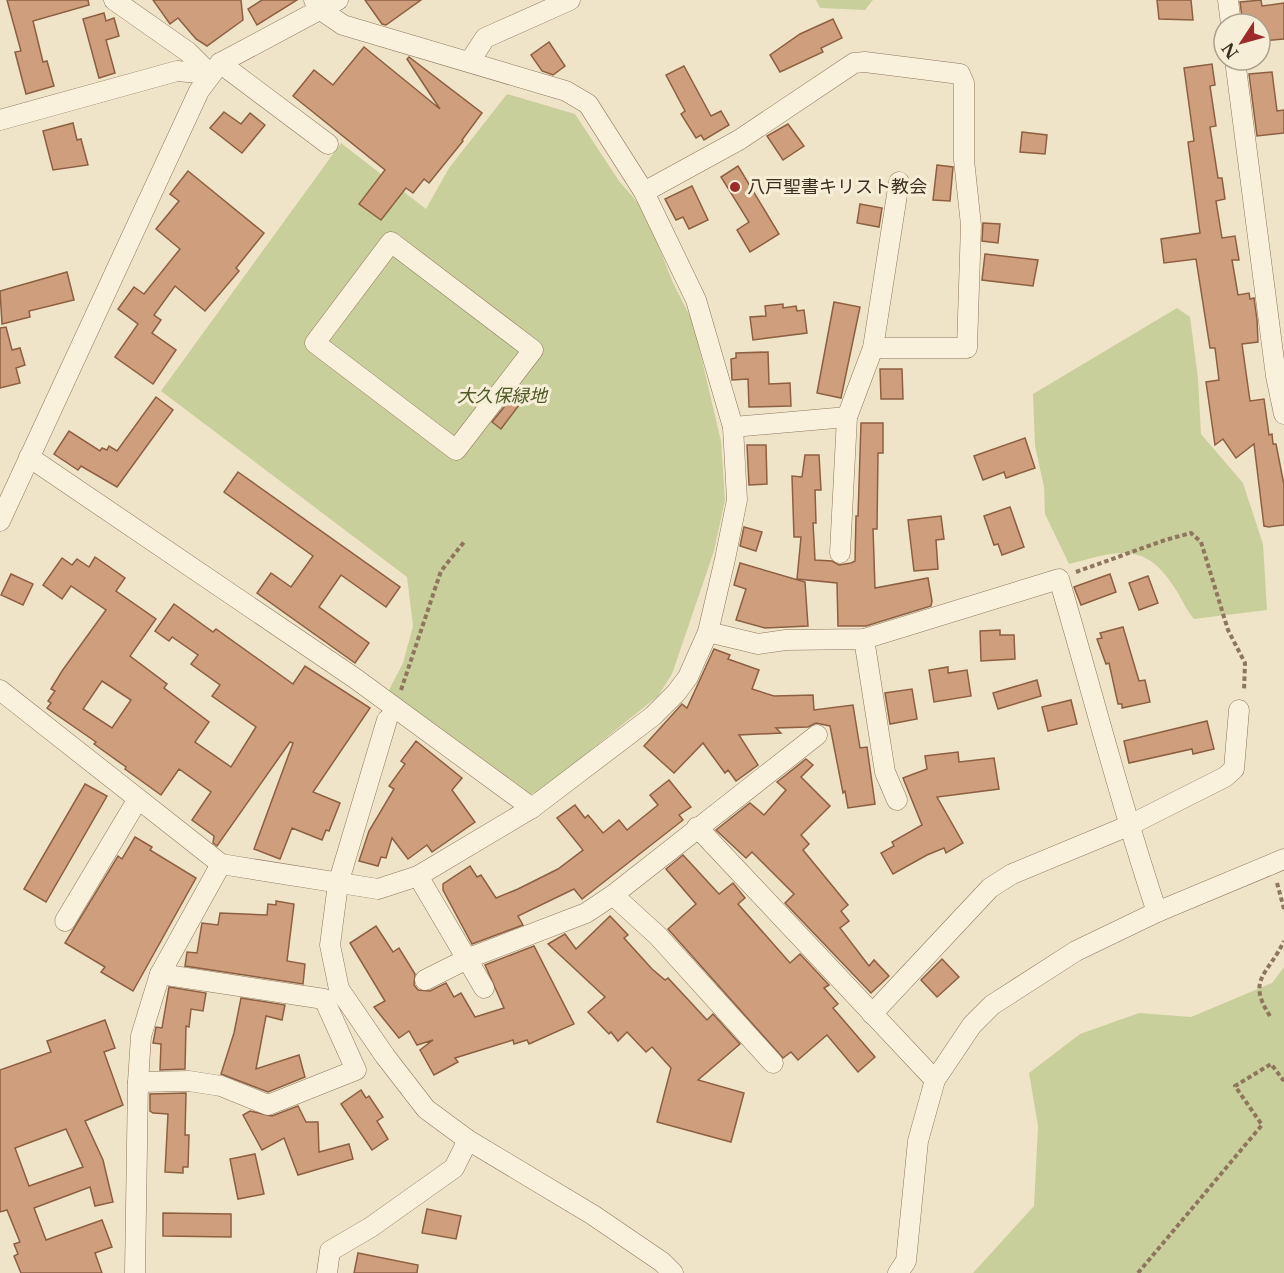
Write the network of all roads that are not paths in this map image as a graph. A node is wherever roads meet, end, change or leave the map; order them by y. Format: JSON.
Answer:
{"nodes":[{"id":1,"x":114,"y":0,"type":"edge"},
{"id":2,"x":570,"y":0,"type":"edge"},
{"id":3,"x":324,"y":3,"type":"edge"},
{"id":4,"x":470,"y":60,"type":"junction"},
{"id":5,"x":215,"y":68,"type":"junction"},
{"id":6,"x":1237,"y":72,"type":"edge"},
{"id":7,"x":0,"y":120,"type":"edge"},
{"id":8,"x":328,"y":144,"type":"dead end"},
{"id":9,"x":899,"y":182,"type":"dead end"},
{"id":10,"x":644,"y":192,"type":"junction"},
{"id":11,"x":873,"y":348,"type":"junction"},
{"id":12,"x":1284,"y":414,"type":"edge"},
{"id":13,"x":847,"y":417,"type":"junction"},
{"id":14,"x":733,"y":427,"type":"junction"},
{"id":15,"x":456,"y":450,"type":"joint"},
{"id":16,"x":29,"y":457,"type":"junction"},
{"id":17,"x":0,"y":520,"type":"edge"},
{"id":18,"x":840,"y":553,"type":"dead end"},
{"id":19,"x":708,"y":632,"type":"junction"},
{"id":20,"x":864,"y":639,"type":"junction"},
{"id":21,"x":0,"y":690,"type":"edge"},
{"id":22,"x":1239,"y":710,"type":"road end"},
{"id":23,"x":391,"y":714,"type":"junction"},
{"id":24,"x":817,"y":735,"type":"dead end"},
{"id":25,"x":138,"y":799,"type":"junction"},
{"id":26,"x":897,"y":800,"type":"dead end"},
{"id":27,"x":532,"y":808,"type":"junction"},
{"id":28,"x":1128,"y":826,"type":"junction"},
{"id":29,"x":697,"y":827,"type":"junction"},
{"id":30,"x":1278,"y":862,"type":"edge"},
{"id":31,"x":221,"y":864,"type":"junction"},
{"id":32,"x":418,"y":876,"type":"junction"},
{"id":33,"x":338,"y":884,"type":"junction"},
{"id":34,"x":613,"y":895,"type":"junction"},
{"id":35,"x":1157,"y":912,"type":"junction"},
{"id":36,"x":65,"y":921,"type":"dead end"},
{"id":37,"x":469,"y":958,"type":"junction"},
{"id":38,"x":160,"y":974,"type":"junction"},
{"id":39,"x":425,"y":980,"type":"dead end"},
{"id":40,"x":484,"y":988,"type":"dead end"},
{"id":41,"x":872,"y":1014,"type":"junction"},
{"id":42,"x":773,"y":1063,"type":"dead end"},
{"id":43,"x":935,"y":1080,"type":"junction"},
{"id":44,"x":138,"y":1082,"type":"junction"},
{"id":45,"x":468,"y":1140,"type":"junction"},
{"id":46,"x":135,"y":1273,"type":"edge"},
{"id":47,"x":327,"y":1273,"type":"edge"},
{"id":48,"x":673,"y":1273,"type":"edge"},
{"id":49,"x":898,"y":1273,"type":"edge"}],
"edges":[{"from":1,"to":5,"type":"street"},
{"from":2,"to":4,"type":"street"},
{"from":3,"to":4,"type":"street"},
{"from":3,"to":5,"type":"street"},
{"from":4,"to":10,"type":"street"},
{"from":5,"to":7,"type":"street"},
{"from":5,"to":8,"type":"street"},
{"from":5,"to":16,"type":"street"},
{"from":6,"to":12,"type":"street"},
{"from":9,"to":11,"type":"street"},
{"from":10,"to":11,"type":"street"},
{"from":10,"to":14,"type":"street"},
{"from":11,"to":13,"type":"street"},
{"from":13,"to":14,"type":"street"},
{"from":13,"to":18,"type":"street"},
{"from":14,"to":19,"type":"street"},
{"from":15,"to":15,"type":"street"},
{"from":16,"to":17,"type":"street"},
{"from":16,"to":23,"type":"street"},
{"from":19,"to":20,"type":"street"},
{"from":19,"to":27,"type":"street"},
{"from":20,"to":26,"type":"street"},
{"from":20,"to":28,"type":"street"},
{"from":21,"to":25,"type":"street"},
{"from":22,"to":28,"type":"street"},
{"from":23,"to":27,"type":"street"},
{"from":23,"to":33,"type":"street"},
{"from":24,"to":29,"type":"street"},
{"from":25,"to":31,"type":"street"},
{"from":25,"to":36,"type":"street"},
{"from":27,"to":32,"type":"street"},
{"from":28,"to":35,"type":"street"},
{"from":28,"to":41,"type":"street"},
{"from":29,"to":34,"type":"street"},
{"from":29,"to":41,"type":"street"},
{"from":30,"to":35,"type":"street"},
{"from":31,"to":33,"type":"street"},
{"from":31,"to":38,"type":"street"},
{"from":32,"to":33,"type":"street"},
{"from":32,"to":37,"type":"street"},
{"from":33,"to":45,"type":"street"},
{"from":34,"to":37,"type":"street"},
{"from":34,"to":42,"type":"street"},
{"from":35,"to":43,"type":"street"},
{"from":37,"to":39,"type":"street"},
{"from":37,"to":40,"type":"street"},
{"from":38,"to":44,"type":"street"},
{"from":38,"to":44,"type":"street"},
{"from":41,"to":43,"type":"street"},
{"from":43,"to":49,"type":"street"},
{"from":44,"to":46,"type":"street"},
{"from":45,"to":47,"type":"street"},
{"from":45,"to":48,"type":"street"}]}
